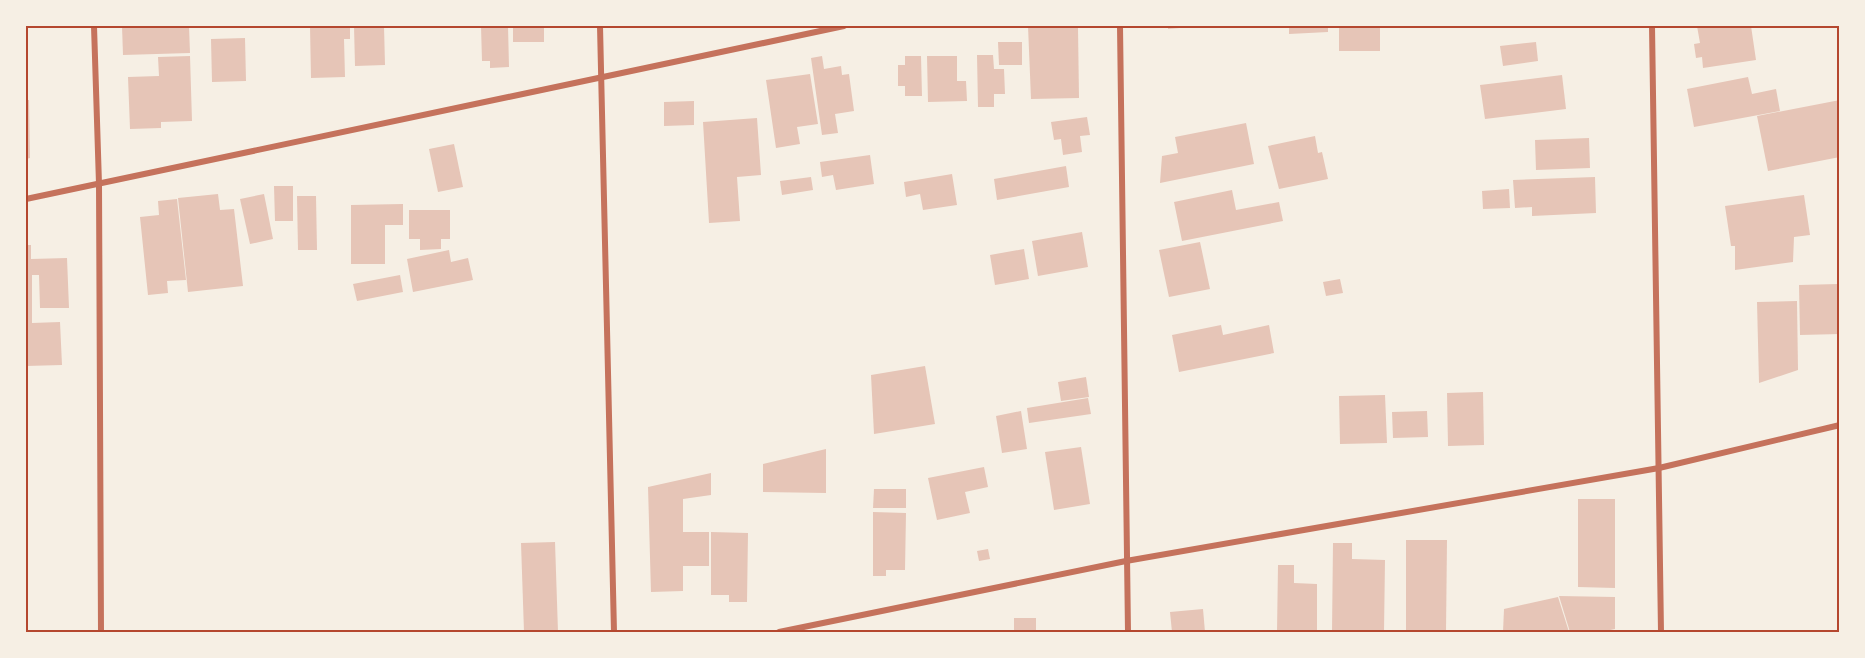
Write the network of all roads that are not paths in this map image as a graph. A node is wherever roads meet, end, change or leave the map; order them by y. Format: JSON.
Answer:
{"nodes":[{"id":1,"x":94,"y":26,"type":"edge"},
{"id":2,"x":600,"y":26,"type":"edge"},
{"id":3,"x":844,"y":26,"type":"edge"},
{"id":4,"x":1120,"y":26,"type":"edge"},
{"id":5,"x":1652,"y":26,"type":"edge"},
{"id":6,"x":600,"y":77,"type":"junction"},
{"id":7,"x":99,"y":184,"type":"junction"},
{"id":8,"x":26,"y":200,"type":"edge"},
{"id":9,"x":1839,"y":425,"type":"edge"},
{"id":10,"x":1659,"y":468,"type":"junction"},
{"id":11,"x":1126,"y":561,"type":"junction"},
{"id":12,"x":101,"y":633,"type":"edge"},
{"id":13,"x":614,"y":633,"type":"edge"},
{"id":14,"x":779,"y":633,"type":"edge"},
{"id":15,"x":1128,"y":633,"type":"edge"},
{"id":16,"x":1661,"y":633,"type":"edge"}],
"edges":[{"from":1,"to":7,"type":"street"},
{"from":2,"to":6,"type":"street"},
{"from":3,"to":6,"type":"street"},
{"from":4,"to":11,"type":"street"},
{"from":5,"to":10,"type":"street"},
{"from":6,"to":7,"type":"street"},
{"from":6,"to":13,"type":"street"},
{"from":7,"to":8,"type":"street"},
{"from":7,"to":12,"type":"street"},
{"from":9,"to":10,"type":"street"},
{"from":10,"to":11,"type":"street"},
{"from":10,"to":16,"type":"street"},
{"from":11,"to":14,"type":"street"},
{"from":11,"to":15,"type":"street"}]}
